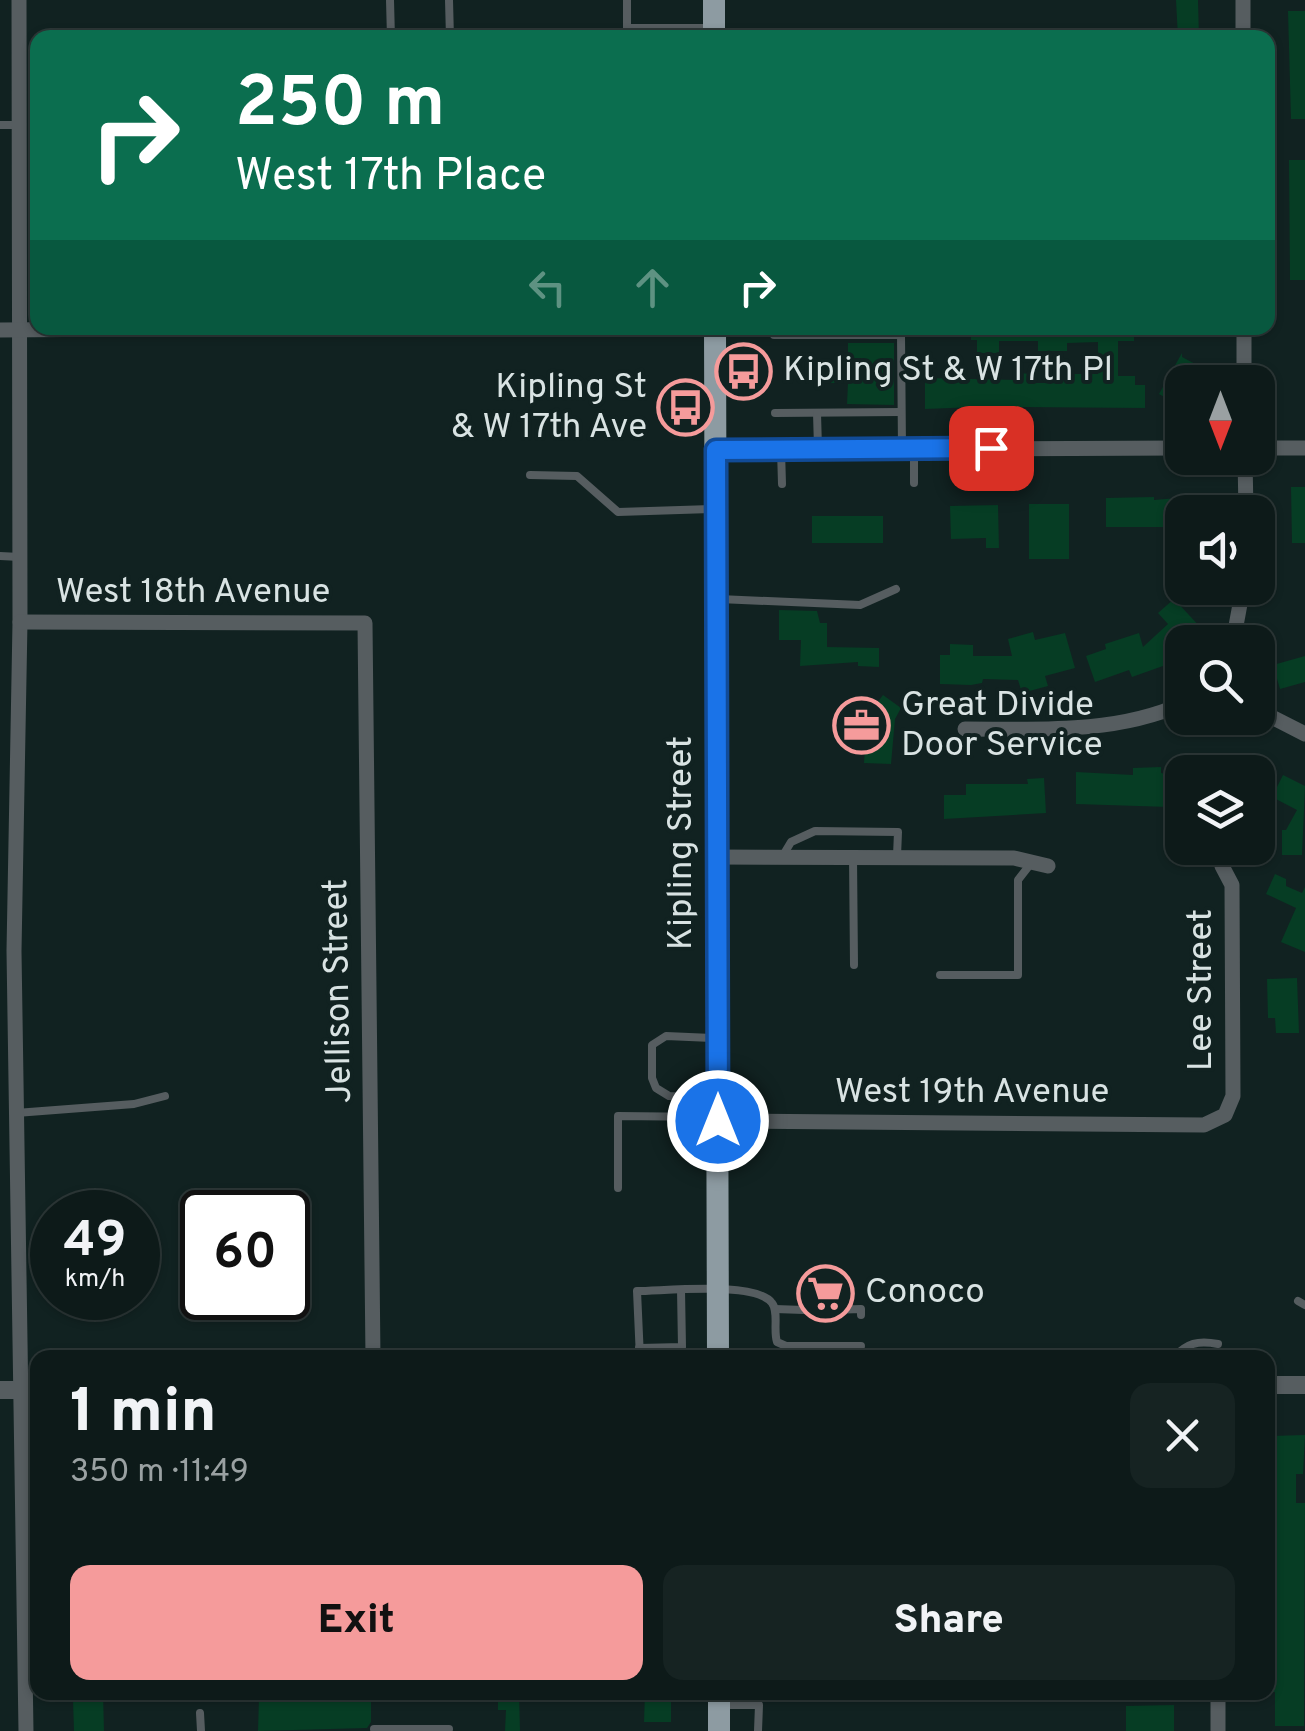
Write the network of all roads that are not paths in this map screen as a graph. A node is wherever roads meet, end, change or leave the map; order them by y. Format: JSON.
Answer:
{"nodes":[{"id":1,"x":19,"y":0,"type":"edge"},
{"id":2,"x":390,"y":0,"type":"edge"},
{"id":3,"x":448,"y":0,"type":"edge"},
{"id":4,"x":627,"y":0,"type":"edge"},
{"id":5,"x":714,"y":0,"type":"edge"},
{"id":6,"x":1243,"y":0,"type":"edge"},
{"id":7,"x":390,"y":30,"type":"edge"},
{"id":8,"x":450,"y":30,"type":"edge"},
{"id":9,"x":670,"y":30,"type":"edge"},
{"id":10,"x":714,"y":30,"type":"edge"},
{"id":11,"x":1243,"y":30,"type":"edge"},
{"id":12,"x":0,"y":125,"type":"edge"},
{"id":13,"x":19,"y":125,"type":"junction"},
{"id":14,"x":0,"y":330,"type":"edge"},
{"id":15,"x":19,"y":330,"type":"junction"},
{"id":16,"x":30,"y":330,"type":"edge"},
{"id":17,"x":715,"y":335,"type":"edge"},
{"id":18,"x":900,"y":335,"type":"edge"},
{"id":19,"x":1244,"y":335,"type":"edge"},
{"id":20,"x":1244,"y":365,"type":"edge"},
{"id":21,"x":901,"y":412,"type":"junction"},
{"id":22,"x":818,"y":413,"type":"junction"},
{"id":23,"x":775,"y":414,"type":"dead end"},
{"id":24,"x":1165,"y":448,"type":"edge"},
{"id":25,"x":1275,"y":448,"type":"edge"},
{"id":26,"x":1305,"y":448,"type":"edge"},
{"id":27,"x":908,"y":449,"type":"junction"},
{"id":28,"x":716,"y":450,"type":"junction"},
{"id":29,"x":782,"y":450,"type":"junction"},
{"id":30,"x":818,"y":450,"type":"junction"},
{"id":31,"x":530,"y":475,"type":"dead end"},
{"id":32,"x":914,"y":483,"type":"dead end"},
{"id":33,"x":782,"y":484,"type":"dead end"},
{"id":34,"x":716,"y":509,"type":"junction"},
{"id":35,"x":0,"y":556,"type":"edge"},
{"id":36,"x":20,"y":556,"type":"junction"},
{"id":37,"x":896,"y":590,"type":"dead end"},
{"id":38,"x":716,"y":600,"type":"junction"},
{"id":39,"x":20,"y":622,"type":"junction"},
{"id":40,"x":365,"y":623,"type":"joint"},
{"id":41,"x":1165,"y":710,"type":"edge"},
{"id":42,"x":1275,"y":719,"type":"edge"},
{"id":43,"x":965,"y":728,"type":"dead end"},
{"id":44,"x":1305,"y":734,"type":"edge"},
{"id":45,"x":716,"y":857,"type":"junction"},
{"id":46,"x":782,"y":857,"type":"junction"},
{"id":47,"x":852,"y":857,"type":"junction"},
{"id":48,"x":898,"y":857,"type":"junction"},
{"id":49,"x":1040,"y":864,"type":"joint"},
{"id":50,"x":1222,"y":866,"type":"dead end"},
{"id":51,"x":7,"y":950,"type":"edge"},
{"id":52,"x":854,"y":965,"type":"dead end"},
{"id":53,"x":940,"y":975,"type":"dead end"},
{"id":54,"x":717,"y":1038,"type":"junction"},
{"id":55,"x":165,"y":1096,"type":"dead end"},
{"id":56,"x":718,"y":1112,"type":"junction"},
{"id":57,"x":16,"y":1114,"type":"junction"},
{"id":58,"x":1225,"y":1115,"type":"joint"},
{"id":59,"x":618,"y":1188,"type":"dead end"},
{"id":60,"x":681,"y":1290,"type":"junction"},
{"id":61,"x":717,"y":1290,"type":"junction"},
{"id":62,"x":775,"y":1308,"type":"junction"},
{"id":63,"x":804,"y":1310,"type":"dead end"},
{"id":64,"x":830,"y":1310,"type":"dead end"},
{"id":65,"x":861,"y":1315,"type":"dead end"},
{"id":66,"x":1218,"y":1344,"type":"dead end"},
{"id":67,"x":372,"y":1350,"type":"edge"},
{"id":68,"x":640,"y":1350,"type":"edge"},
{"id":69,"x":657,"y":1350,"type":"edge"},
{"id":70,"x":718,"y":1350,"type":"edge"},
{"id":71,"x":861,"y":1350,"type":"edge"},
{"id":72,"x":1181,"y":1350,"type":"edge"},
{"id":73,"x":1275,"y":1386,"type":"edge"},
{"id":74,"x":1305,"y":1386,"type":"edge"},
{"id":75,"x":0,"y":1390,"type":"edge"},
{"id":76,"x":29,"y":1390,"type":"edge"},
{"id":77,"x":719,"y":1700,"type":"edge"},
{"id":78,"x":730,"y":1700,"type":"edge"},
{"id":79,"x":759,"y":1700,"type":"edge"},
{"id":80,"x":1218,"y":1700,"type":"edge"},
{"id":81,"x":759,"y":1705,"type":"junction"},
{"id":82,"x":200,"y":1713,"type":"dead end"},
{"id":83,"x":374,"y":1729,"type":"edge"},
{"id":84,"x":448,"y":1729,"type":"edge"},
{"id":85,"x":410,"y":1730,"type":"edge"},
{"id":86,"x":26,"y":1731,"type":"edge"},
{"id":87,"x":201,"y":1731,"type":"edge"},
{"id":88,"x":719,"y":1731,"type":"edge"},
{"id":89,"x":758,"y":1731,"type":"edge"},
{"id":90,"x":1218,"y":1731,"type":"edge"}],
"edges":[{"from":1,"to":13,"type":"street"},
{"from":2,"to":7,"type":"lane"},
{"from":3,"to":8,"type":"lane"},
{"from":4,"to":9,"type":"lane"},
{"from":5,"to":10,"type":"main road"},
{"from":6,"to":11,"type":"street"},
{"from":12,"to":13,"type":"lane"},
{"from":13,"to":15,"type":"street"},
{"from":14,"to":15,"type":"street"},
{"from":15,"to":16,"type":"street"},
{"from":15,"to":36,"type":"street"},
{"from":17,"to":28,"type":"main road","name":"Kipling Street"},
{"from":18,"to":21,"type":"lane"},
{"from":19,"to":20,"type":"street"},
{"from":21,"to":22,"type":"lane"},
{"from":21,"to":27,"type":"lane"},
{"from":22,"to":23,"type":"lane"},
{"from":22,"to":30,"type":"lane"},
{"from":24,"to":27,"type":"street"},
{"from":25,"to":26,"type":"street"},
{"from":27,"to":30,"type":"street"},
{"from":27,"to":32,"type":"lane"},
{"from":28,"to":29,"type":"street"},
{"from":28,"to":34,"type":"main road","name":"Kipling Street"},
{"from":29,"to":30,"type":"street"},
{"from":29,"to":33,"type":"lane"},
{"from":31,"to":34,"type":"lane"},
{"from":34,"to":38,"type":"main road","name":"Kipling Street"},
{"from":35,"to":36,"type":"lane"},
{"from":36,"to":39,"type":"street"},
{"from":37,"to":38,"type":"lane"},
{"from":38,"to":45,"type":"main road","name":"Kipling Street"},
{"from":39,"to":40,"type":"street","name":"West 18th Avenue"},
{"from":39,"to":51,"type":"street"},
{"from":40,"to":67,"type":"street","name":"Jellison Street"},
{"from":41,"to":43,"type":"street"},
{"from":42,"to":44,"type":"street"},
{"from":45,"to":46,"type":"street"},
{"from":45,"to":54,"type":"main road","name":"Kipling Street"},
{"from":46,"to":47,"type":"street"},
{"from":46,"to":48,"type":"lane"},
{"from":47,"to":48,"type":"street"},
{"from":47,"to":52,"type":"lane"},
{"from":48,"to":49,"type":"street"},
{"from":49,"to":53,"type":"lane"},
{"from":50,"to":58,"type":"street","name":"Lee Street"},
{"from":51,"to":57,"type":"street"},
{"from":54,"to":56,"type":"main road","name":"Kipling Street"},
{"from":54,"to":56,"type":"lane"},
{"from":55,"to":57,"type":"lane"},
{"from":56,"to":58,"type":"street","name":"West 19th Avenue"},
{"from":56,"to":59,"type":"lane"},
{"from":56,"to":61,"type":"main road","name":"Kipling Street"},
{"from":57,"to":76,"type":"street"},
{"from":60,"to":61,"type":"lane"},
{"from":60,"to":68,"type":"lane"},
{"from":60,"to":69,"type":"lane"},
{"from":61,"to":62,"type":"lane"},
{"from":61,"to":70,"type":"main road","name":"Kipling Street"},
{"from":62,"to":63,"type":"lane"},
{"from":62,"to":71,"type":"lane"},
{"from":64,"to":65,"type":"lane"},
{"from":66,"to":72,"type":"lane"},
{"from":73,"to":74,"type":"street"},
{"from":75,"to":76,"type":"street"},
{"from":76,"to":86,"type":"street"},
{"from":77,"to":88,"type":"main road"},
{"from":78,"to":81,"type":"lane"},
{"from":79,"to":81,"type":"lane"},
{"from":80,"to":90,"type":"street"},
{"from":81,"to":89,"type":"lane"},
{"from":82,"to":87,"type":"lane"},
{"from":83,"to":85,"type":"lane"},
{"from":84,"to":85,"type":"lane"}]}
